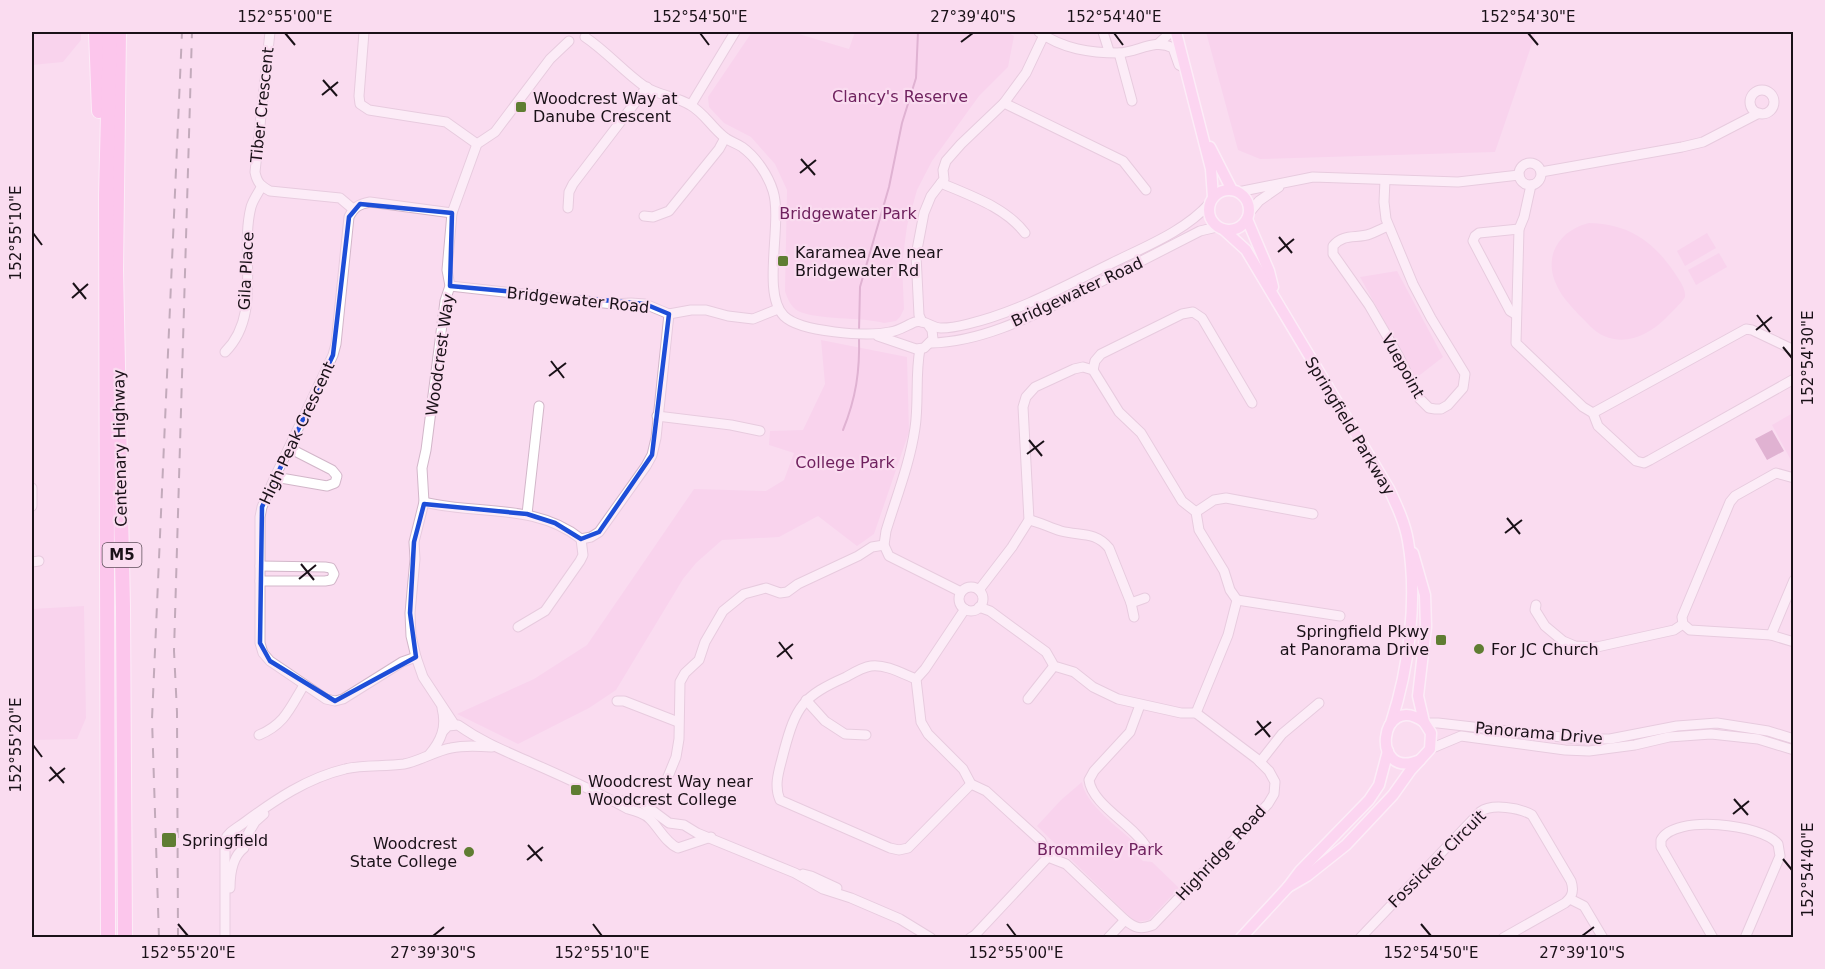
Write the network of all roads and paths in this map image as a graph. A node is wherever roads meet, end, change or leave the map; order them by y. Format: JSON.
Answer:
{"nodes":[{"id":1,"x":96,"y":32,"type":"edge"},
{"id":2,"x":110,"y":32,"type":"edge"},
{"id":3,"x":119,"y":32,"type":"edge"},
{"id":4,"x":270,"y":32,"type":"edge"},
{"id":5,"x":364,"y":32,"type":"edge"},
{"id":6,"x":734,"y":32,"type":"edge"},
{"id":7,"x":1103,"y":32,"type":"edge"},
{"id":8,"x":1171,"y":32,"type":"edge"},
{"id":9,"x":1176,"y":32,"type":"edge"},
{"id":10,"x":1041,"y":33,"type":"edge"},
{"id":11,"x":585,"y":34,"type":"edge"},
{"id":12,"x":568,"y":36,"type":"edge"},
{"id":13,"x":1159,"y":43,"type":"junction"},
{"id":14,"x":1114,"y":52,"type":"junction"},
{"id":15,"x":1185,"y":68,"type":"junction"},
{"id":16,"x":647,"y":87,"type":"junction"},
{"id":17,"x":1132,"y":101,"type":"dead end"},
{"id":18,"x":1004,"y":103,"type":"junction"},
{"id":19,"x":1750,"y":103,"type":"junction"},
{"id":20,"x":690,"y":105,"type":"junction"},
{"id":21,"x":1759,"y":113,"type":"junction"},
{"id":22,"x":1197,"y":116,"type":"junction"},
{"id":23,"x":1735,"y":126,"type":"junction"},
{"id":24,"x":725,"y":138,"type":"junction"},
{"id":25,"x":477,"y":144,"type":"junction"},
{"id":26,"x":1541,"y":172,"type":"junction"},
{"id":27,"x":1519,"y":176,"type":"junction"},
{"id":28,"x":1385,"y":180,"type":"junction"},
{"id":29,"x":941,"y":183,"type":"junction"},
{"id":30,"x":1284,"y":184,"type":"junction"},
{"id":31,"x":1531,"y":185,"type":"junction"},
{"id":32,"x":261,"y":186,"type":"junction"},
{"id":33,"x":1146,"y":190,"type":"dead end"},
{"id":34,"x":1235,"y":191,"type":"junction"},
{"id":35,"x":106,"y":196,"type":"junction"},
{"id":36,"x":1212,"y":200,"type":"junction"},
{"id":37,"x":568,"y":208,"type":"dead end"},
{"id":38,"x":353,"y":209,"type":"junction"},
{"id":39,"x":452,"y":213,"type":"junction"},
{"id":40,"x":644,"y":216,"type":"dead end"},
{"id":41,"x":1248,"y":216,"type":"junction"},
{"id":42,"x":1389,"y":226,"type":"junction"},
{"id":43,"x":1221,"y":228,"type":"junction"},
{"id":44,"x":1519,"y":229,"type":"junction"},
{"id":45,"x":1025,"y":233,"type":"dead end"},
{"id":46,"x":450,"y":286,"type":"junction"},
{"id":47,"x":778,"y":309,"type":"junction"},
{"id":48,"x":1281,"y":310,"type":"junction"},
{"id":49,"x":669,"y":314,"type":"junction"},
{"id":50,"x":1515,"y":314,"type":"junction"},
{"id":51,"x":919,"y":322,"type":"junction"},
{"id":52,"x":874,"y":334,"type":"junction"},
{"id":53,"x":931,"y":343,"type":"junction"},
{"id":54,"x":909,"y":345,"type":"junction"},
{"id":55,"x":920,"y":349,"type":"junction"},
{"id":56,"x":1794,"y":350,"type":"edge"},
{"id":57,"x":225,"y":352,"type":"dead end"},
{"id":58,"x":1093,"y":370,"type":"junction"},
{"id":59,"x":1794,"y":380,"type":"edge"},
{"id":60,"x":1252,"y":403,"type":"dead end"},
{"id":61,"x":539,"y":406,"type":"dead end"},
{"id":62,"x":1593,"y":414,"type":"junction"},
{"id":63,"x":657,"y":416,"type":"junction"},
{"id":64,"x":760,"y":431,"type":"dead end"},
{"id":65,"x":289,"y":448,"type":"junction"},
{"id":66,"x":275,"y":477,"type":"junction"},
{"id":67,"x":1794,"y":478,"type":"edge"},
{"id":68,"x":32,"y":488,"type":"edge"},
{"id":69,"x":424,"y":502,"type":"junction"},
{"id":70,"x":32,"y":506,"type":"edge"},
{"id":71,"x":1196,"y":512,"type":"junction"},
{"id":72,"x":527,"y":514,"type":"junction"},
{"id":73,"x":1313,"y":514,"type":"dead end"},
{"id":74,"x":1029,"y":520,"type":"junction"},
{"id":75,"x":581,"y":539,"type":"junction"},
{"id":76,"x":1408,"y":542,"type":"junction"},
{"id":77,"x":884,"y":545,"type":"junction"},
{"id":78,"x":260,"y":566,"type":"junction"},
{"id":79,"x":1794,"y":580,"type":"edge"},
{"id":80,"x":260,"y":581,"type":"junction"},
{"id":81,"x":979,"y":590,"type":"junction"},
{"id":82,"x":961,"y":592,"type":"junction"},
{"id":83,"x":1145,"y":598,"type":"dead end"},
{"id":84,"x":1238,"y":600,"type":"junction"},
{"id":85,"x":1131,"y":603,"type":"junction"},
{"id":86,"x":1536,"y":605,"type":"dead end"},
{"id":87,"x":979,"y":607,"type":"junction"},
{"id":88,"x":965,"y":609,"type":"junction"},
{"id":89,"x":1340,"y":616,"type":"dead end"},
{"id":90,"x":1134,"y":617,"type":"dead end"},
{"id":91,"x":1683,"y":624,"type":"junction"},
{"id":92,"x":518,"y":627,"type":"dead end"},
{"id":93,"x":1771,"y":635,"type":"junction"},
{"id":94,"x":1794,"y":642,"type":"edge"},
{"id":95,"x":416,"y":657,"type":"junction"},
{"id":96,"x":1054,"y":666,"type":"junction"},
{"id":97,"x":916,"y":679,"type":"junction"},
{"id":98,"x":304,"y":685,"type":"junction"},
{"id":99,"x":1028,"y":699,"type":"dead end"},
{"id":100,"x":806,"y":700,"type":"junction"},
{"id":101,"x":440,"y":701,"type":"junction"},
{"id":102,"x":616,"y":701,"type":"dead end"},
{"id":103,"x":1319,"y":704,"type":"dead end"},
{"id":104,"x":1140,"y":705,"type":"junction"},
{"id":105,"x":1196,"y":713,"type":"junction"},
{"id":106,"x":678,"y":722,"type":"junction"},
{"id":107,"x":1391,"y":723,"type":"junction"},
{"id":108,"x":1425,"y":723,"type":"junction"},
{"id":109,"x":454,"y":724,"type":"junction"},
{"id":110,"x":464,"y":731,"type":"junction"},
{"id":111,"x":442,"y":733,"type":"junction"},
{"id":112,"x":259,"y":735,"type":"dead end"},
{"id":113,"x":867,"y":735,"type":"dead end"},
{"id":114,"x":1794,"y":738,"type":"edge"},
{"id":115,"x":455,"y":747,"type":"junction"},
{"id":116,"x":492,"y":747,"type":"junction"},
{"id":117,"x":1430,"y":749,"type":"junction"},
{"id":118,"x":1794,"y":750,"type":"edge"},
{"id":119,"x":1388,"y":751,"type":"junction"},
{"id":120,"x":429,"y":755,"type":"junction"},
{"id":121,"x":1420,"y":760,"type":"junction"},
{"id":122,"x":1260,"y":762,"type":"junction"},
{"id":123,"x":665,"y":784,"type":"dead end"},
{"id":124,"x":971,"y":784,"type":"junction"},
{"id":125,"x":614,"y":801,"type":"junction"},
{"id":126,"x":274,"y":803,"type":"junction"},
{"id":127,"x":676,"y":824,"type":"junction"},
{"id":128,"x":690,"y":829,"type":"junction"},
{"id":129,"x":231,"y":832,"type":"junction"},
{"id":130,"x":711,"y":837,"type":"junction"},
{"id":131,"x":245,"y":839,"type":"junction"},
{"id":132,"x":669,"y":842,"type":"junction"},
{"id":133,"x":225,"y":844,"type":"junction"},
{"id":134,"x":687,"y":846,"type":"junction"},
{"id":135,"x":1147,"y":848,"type":"dead end"},
{"id":136,"x":239,"y":852,"type":"junction"},
{"id":137,"x":1048,"y":857,"type":"junction"},
{"id":138,"x":1288,"y":887,"type":"junction"},
{"id":139,"x":1570,"y":899,"type":"junction"},
{"id":140,"x":1125,"y":920,"type":"junction"},
{"id":141,"x":915,"y":928,"type":"junction"},
{"id":142,"x":973,"y":937,"type":"edge"},
{"id":143,"x":108,"y":938,"type":"edge"},
{"id":144,"x":124,"y":938,"type":"edge"},
{"id":145,"x":225,"y":938,"type":"edge"},
{"id":146,"x":230,"y":938,"type":"edge"},
{"id":147,"x":924,"y":938,"type":"edge"},
{"id":148,"x":931,"y":938,"type":"edge"},
{"id":149,"x":1108,"y":938,"type":"edge"},
{"id":150,"x":1241,"y":938,"type":"edge"},
{"id":151,"x":1360,"y":938,"type":"edge"},
{"id":152,"x":1503,"y":938,"type":"edge"},
{"id":153,"x":1603,"y":938,"type":"edge"},
{"id":154,"x":1713,"y":938,"type":"edge"},
{"id":155,"x":1745,"y":938,"type":"edge"}],
"edges":[{"from":1,"to":35,"type":"highway"},
{"from":2,"to":35,"type":"highway","name":"Centenary Highway","number":"M5"},
{"from":3,"to":144,"type":"highway","name":"Centenary Highway","number":"M5"},
{"from":4,"to":32,"type":"street","name":"Tiber Crescent"},
{"from":5,"to":25,"type":"street"},
{"from":6,"to":20,"type":"street"},
{"from":7,"to":14,"type":"street"},
{"from":8,"to":13,"type":"street"},
{"from":9,"to":15,"type":"main road"},
{"from":10,"to":14,"type":"street"},
{"from":10,"to":18,"type":"street"},
{"from":11,"to":12,"type":"street"},
{"from":11,"to":16,"type":"street"},
{"from":12,"to":25,"type":"street"},
{"from":13,"to":14,"type":"street"},
{"from":13,"to":15,"type":"street"},
{"from":14,"to":17,"type":"street"},
{"from":15,"to":22,"type":"main road"},
{"from":16,"to":20,"type":"street"},
{"from":16,"to":37,"type":"street"},
{"from":18,"to":29,"type":"street"},
{"from":18,"to":33,"type":"street"},
{"from":19,"to":21,"type":"street"},
{"from":19,"to":21,"type":"street"},
{"from":19,"to":23,"type":"street"},
{"from":20,"to":24,"type":"street"},
{"from":21,"to":23,"type":"street"},
{"from":22,"to":34,"type":"main road"},
{"from":22,"to":36,"type":"main road"},
{"from":23,"to":26,"type":"street"},
{"from":24,"to":40,"type":"street"},
{"from":24,"to":47,"type":"street"},
{"from":25,"to":39,"type":"street","name":"Woodcrest Way"},
{"from":26,"to":27,"type":"street"},
{"from":26,"to":31,"type":"street"},
{"from":27,"to":28,"type":"street"},
{"from":27,"to":31,"type":"street"},
{"from":28,"to":30,"type":"street"},
{"from":28,"to":42,"type":"street","name":"Vuepoint"},
{"from":29,"to":45,"type":"street"},
{"from":29,"to":51,"type":"street"},
{"from":30,"to":34,"type":"street"},
{"from":30,"to":41,"type":"street"},
{"from":31,"to":44,"type":"street"},
{"from":32,"to":38,"type":"street","name":"Tiber Crescent"},
{"from":32,"to":57,"type":"street","name":"Gila Place"},
{"from":34,"to":36,"type":"main road"},
{"from":34,"to":41,"type":"main road"},
{"from":35,"to":143,"type":"highway","name":"Centenary Highway","number":"M5"},
{"from":36,"to":43,"type":"main road"},
{"from":36,"to":51,"type":"street","name":"Bridgewater Road"},
{"from":38,"to":39,"type":"street"},
{"from":38,"to":65,"type":"street","name":"High Peak Crescent"},
{"from":39,"to":46,"type":"street","name":"Woodcrest Way"},
{"from":41,"to":43,"type":"main road"},
{"from":41,"to":48,"type":"main road","name":"Springfield Parkway"},
{"from":42,"to":42,"type":"street","name":"Vuepoint"},
{"from":43,"to":48,"type":"main road","name":"Springfield Parkway"},
{"from":43,"to":53,"type":"street","name":"Bridgewater Road"},
{"from":44,"to":50,"type":"street"},
{"from":44,"to":50,"type":"street"},
{"from":46,"to":49,"type":"street","name":"Bridgewater Road"},
{"from":46,"to":69,"type":"street","name":"Woodcrest Way"},
{"from":47,"to":49,"type":"street","name":"Bridgewater Road"},
{"from":47,"to":52,"type":"street","name":"Bridgewater Road"},
{"from":48,"to":76,"type":"main road","name":"Springfield Parkway"},
{"from":49,"to":63,"type":"street"},
{"from":50,"to":62,"type":"street"},
{"from":51,"to":52,"type":"street","name":"Bridgewater Road"},
{"from":51,"to":53,"type":"street"},
{"from":51,"to":54,"type":"street"},
{"from":52,"to":54,"type":"street","name":"Bridgewater Road"},
{"from":53,"to":55,"type":"street"},
{"from":54,"to":55,"type":"street"},
{"from":55,"to":77,"type":"street"},
{"from":56,"to":62,"type":"street"},
{"from":58,"to":60,"type":"street"},
{"from":58,"to":71,"type":"street"},
{"from":58,"to":74,"type":"street"},
{"from":59,"to":62,"type":"street"},
{"from":61,"to":72,"type":"street"},
{"from":63,"to":64,"type":"street"},
{"from":63,"to":75,"type":"street"},
{"from":65,"to":66,"type":"street","name":"High Peak Crescent"},
{"from":65,"to":66,"type":"street"},
{"from":66,"to":78,"type":"street","name":"High Peak Crescent"},
{"from":67,"to":91,"type":"street"},
{"from":68,"to":70,"type":"street"},
{"from":69,"to":72,"type":"street"},
{"from":69,"to":95,"type":"street","name":"Woodcrest Way"},
{"from":71,"to":73,"type":"street"},
{"from":71,"to":84,"type":"street"},
{"from":72,"to":75,"type":"street"},
{"from":74,"to":81,"type":"street"},
{"from":74,"to":85,"type":"street"},
{"from":75,"to":92,"type":"street"},
{"from":76,"to":107,"type":"main road","name":"Springfield Parkway"},
{"from":76,"to":108,"type":"main road"},
{"from":77,"to":82,"type":"street"},
{"from":77,"to":106,"type":"street"},
{"from":78,"to":80,"type":"street","name":"High Peak Crescent"},
{"from":78,"to":80,"type":"street"},
{"from":79,"to":93,"type":"street"},
{"from":80,"to":98,"type":"street","name":"High Peak Crescent"},
{"from":81,"to":82,"type":"street"},
{"from":81,"to":87,"type":"street"},
{"from":82,"to":88,"type":"street"},
{"from":83,"to":85,"type":"street"},
{"from":84,"to":89,"type":"street"},
{"from":84,"to":105,"type":"street"},
{"from":85,"to":90,"type":"street"},
{"from":86,"to":91,"type":"street"},
{"from":87,"to":88,"type":"street"},
{"from":87,"to":96,"type":"street"},
{"from":88,"to":97,"type":"street"},
{"from":91,"to":93,"type":"street"},
{"from":93,"to":94,"type":"street"},
{"from":95,"to":98,"type":"street","name":"High Peak Crescent"},
{"from":95,"to":101,"type":"street","name":"Woodcrest Way"},
{"from":96,"to":99,"type":"street"},
{"from":96,"to":104,"type":"street"},
{"from":97,"to":100,"type":"street"},
{"from":97,"to":124,"type":"street"},
{"from":98,"to":112,"type":"street"},
{"from":100,"to":113,"type":"street"},
{"from":100,"to":124,"type":"street"},
{"from":101,"to":109,"type":"street","name":"Woodcrest Way"},
{"from":101,"to":111,"type":"street","name":"Woodcrest Way"},
{"from":102,"to":106,"type":"street"},
{"from":103,"to":122,"type":"street"},
{"from":104,"to":105,"type":"street"},
{"from":104,"to":135,"type":"street"},
{"from":105,"to":122,"type":"street","name":"Highridge Road"},
{"from":106,"to":123,"type":"street"},
{"from":107,"to":108,"type":"main road"},
{"from":107,"to":119,"type":"main road"},
{"from":108,"to":114,"type":"street","name":"Panorama Drive"},
{"from":108,"to":117,"type":"main road"},
{"from":109,"to":110,"type":"street"},
{"from":109,"to":111,"type":"street"},
{"from":110,"to":115,"type":"street"},
{"from":110,"to":116,"type":"street"},
{"from":111,"to":115,"type":"street"},
{"from":111,"to":120,"type":"street"},
{"from":115,"to":116,"type":"street"},
{"from":115,"to":120,"type":"street"},
{"from":116,"to":125,"type":"street"},
{"from":117,"to":118,"type":"street","name":"Panorama Drive"},
{"from":117,"to":121,"type":"main road"},
{"from":119,"to":121,"type":"main road"},
{"from":119,"to":138,"type":"main road"},
{"from":120,"to":126,"type":"street"},
{"from":121,"to":138,"type":"main road"},
{"from":122,"to":140,"type":"street","name":"Highridge Road"},
{"from":124,"to":137,"type":"street"},
{"from":125,"to":127,"type":"street"},
{"from":125,"to":132,"type":"street"},
{"from":126,"to":129,"type":"street"},
{"from":126,"to":131,"type":"street"},
{"from":127,"to":128,"type":"street"},
{"from":127,"to":132,"type":"street"},
{"from":128,"to":130,"type":"street"},
{"from":128,"to":134,"type":"street"},
{"from":129,"to":131,"type":"street"},
{"from":129,"to":133,"type":"street"},
{"from":130,"to":134,"type":"street"},
{"from":130,"to":141,"type":"street"},
{"from":131,"to":136,"type":"street"},
{"from":132,"to":134,"type":"street"},
{"from":133,"to":136,"type":"street"},
{"from":133,"to":145,"type":"street"},
{"from":136,"to":146,"type":"street"},
{"from":137,"to":140,"type":"street"},
{"from":137,"to":142,"type":"street"},
{"from":138,"to":150,"type":"main road"},
{"from":139,"to":151,"type":"street","name":"Fossicker Circuit"},
{"from":139,"to":152,"type":"street"},
{"from":139,"to":153,"type":"street"},
{"from":140,"to":149,"type":"street"},
{"from":141,"to":147,"type":"street"},
{"from":141,"to":148,"type":"street"},
{"from":154,"to":155,"type":"street"}]}
